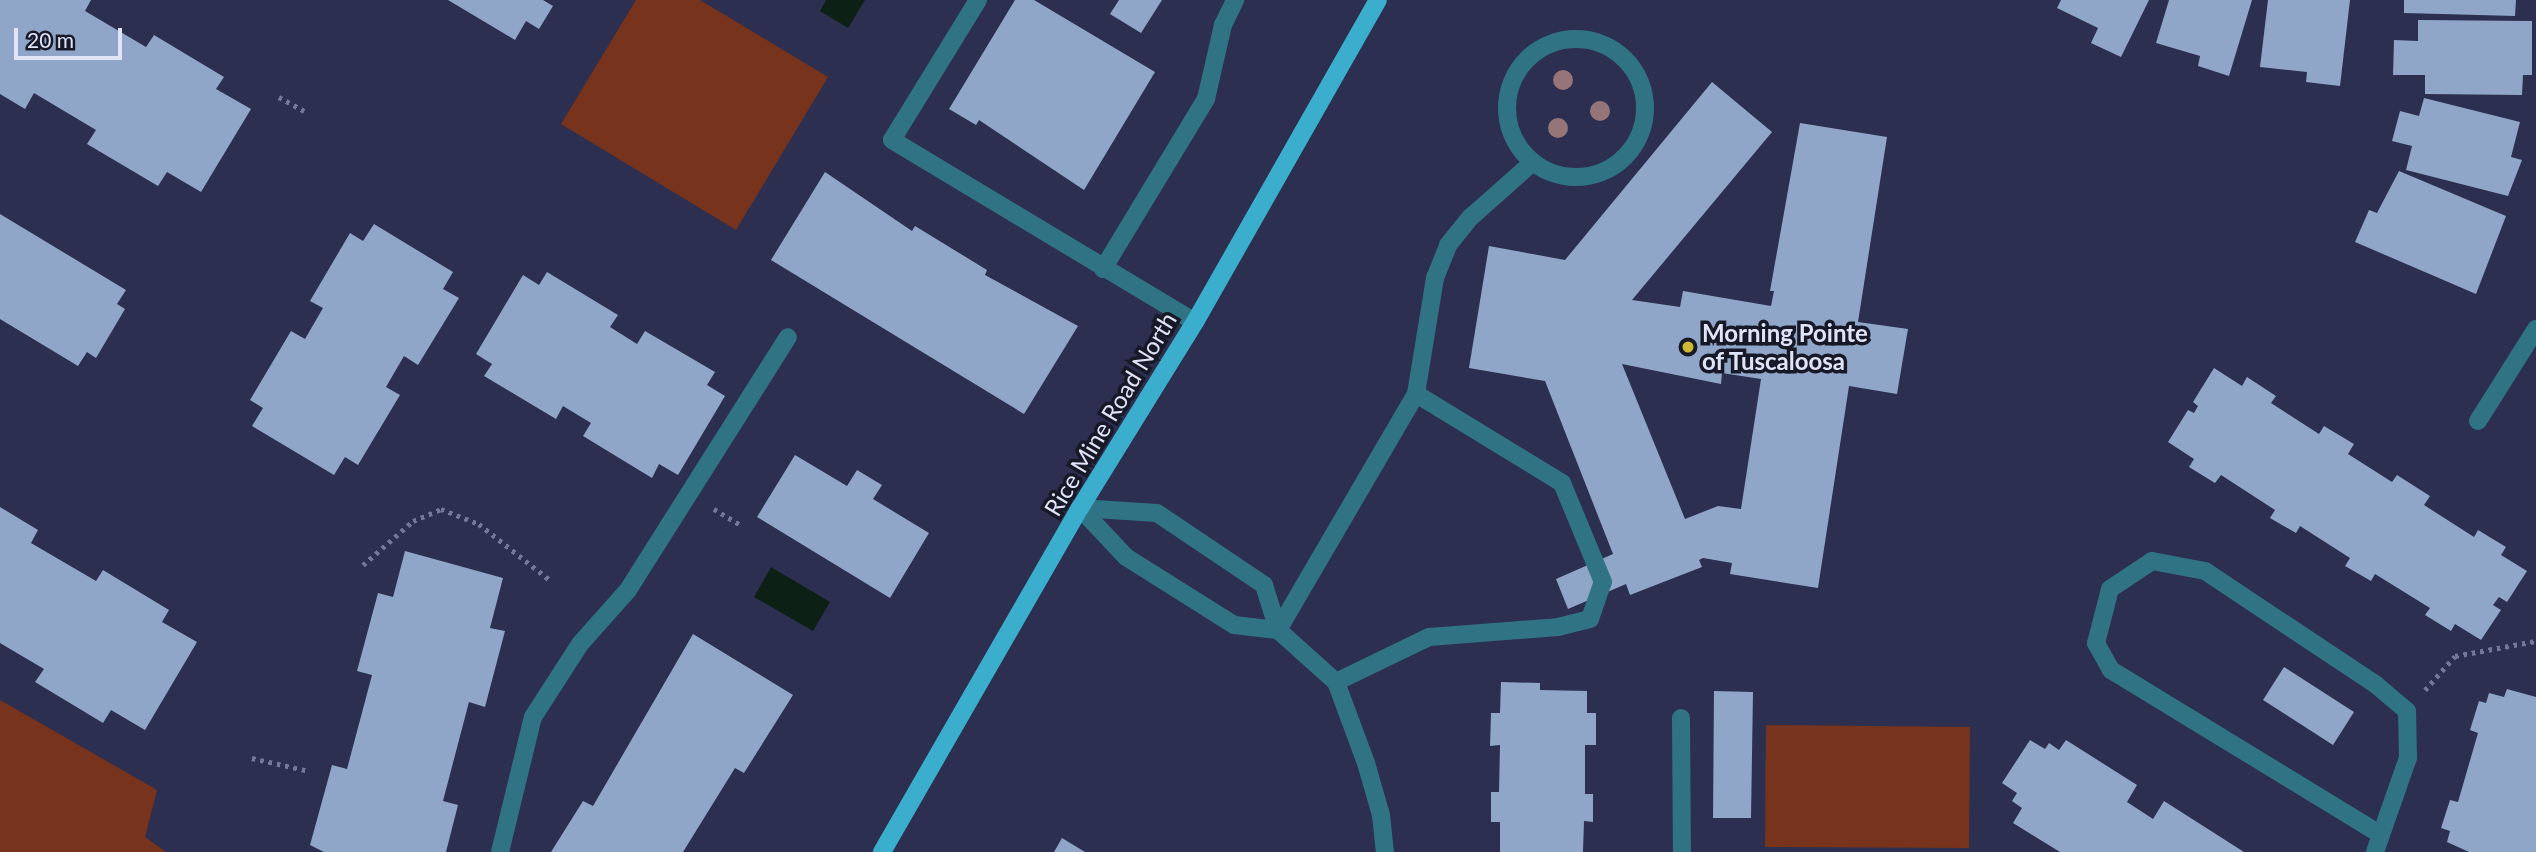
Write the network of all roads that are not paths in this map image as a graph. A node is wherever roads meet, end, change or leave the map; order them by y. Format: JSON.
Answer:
{"nodes":[{"id":1,"x":978,"y":0,"type":"edge"},
{"id":2,"x":1236,"y":0,"type":"edge"},
{"id":3,"x":1378,"y":0,"type":"edge"},
{"id":4,"x":1532,"y":162,"type":"junction"},
{"id":5,"x":1103,"y":269,"type":"junction"},
{"id":6,"x":1195,"y":322,"type":"junction"},
{"id":7,"x":2536,"y":329,"type":"edge"},
{"id":8,"x":788,"y":337,"type":"dead end"},
{"id":9,"x":1416,"y":394,"type":"junction"},
{"id":10,"x":2478,"y":421,"type":"dead end"},
{"id":11,"x":1080,"y":508,"type":"junction"},
{"id":12,"x":1278,"y":630,"type":"junction"},
{"id":13,"x":1336,"y":682,"type":"junction"},
{"id":14,"x":1681,"y":719,"type":"dead end"},
{"id":15,"x":2378,"y":844,"type":"edge"},
{"id":16,"x":500,"y":852,"type":"edge"},
{"id":17,"x":882,"y":852,"type":"edge"},
{"id":18,"x":1385,"y":852,"type":"edge"},
{"id":19,"x":1682,"y":852,"type":"edge"}],
"edges":[{"from":1,"to":5,"type":"street"},
{"from":2,"to":5,"type":"street"},
{"from":3,"to":6,"type":"main road","name":"Rice Mine Road North"},
{"from":4,"to":4,"type":"street"},
{"from":4,"to":9,"type":"street"},
{"from":5,"to":6,"type":"street"},
{"from":6,"to":11,"type":"main road","name":"Rice Mine Road North"},
{"from":7,"to":10,"type":"street"},
{"from":8,"to":16,"type":"street"},
{"from":9,"to":12,"type":"street"},
{"from":9,"to":13,"type":"street"},
{"from":11,"to":12,"type":"street"},
{"from":11,"to":12,"type":"street"},
{"from":11,"to":17,"type":"main road","name":"Rice Mine Road North"},
{"from":12,"to":13,"type":"street"},
{"from":13,"to":18,"type":"street"},
{"from":14,"to":19,"type":"street"},
{"from":15,"to":15,"type":"street"}]}
